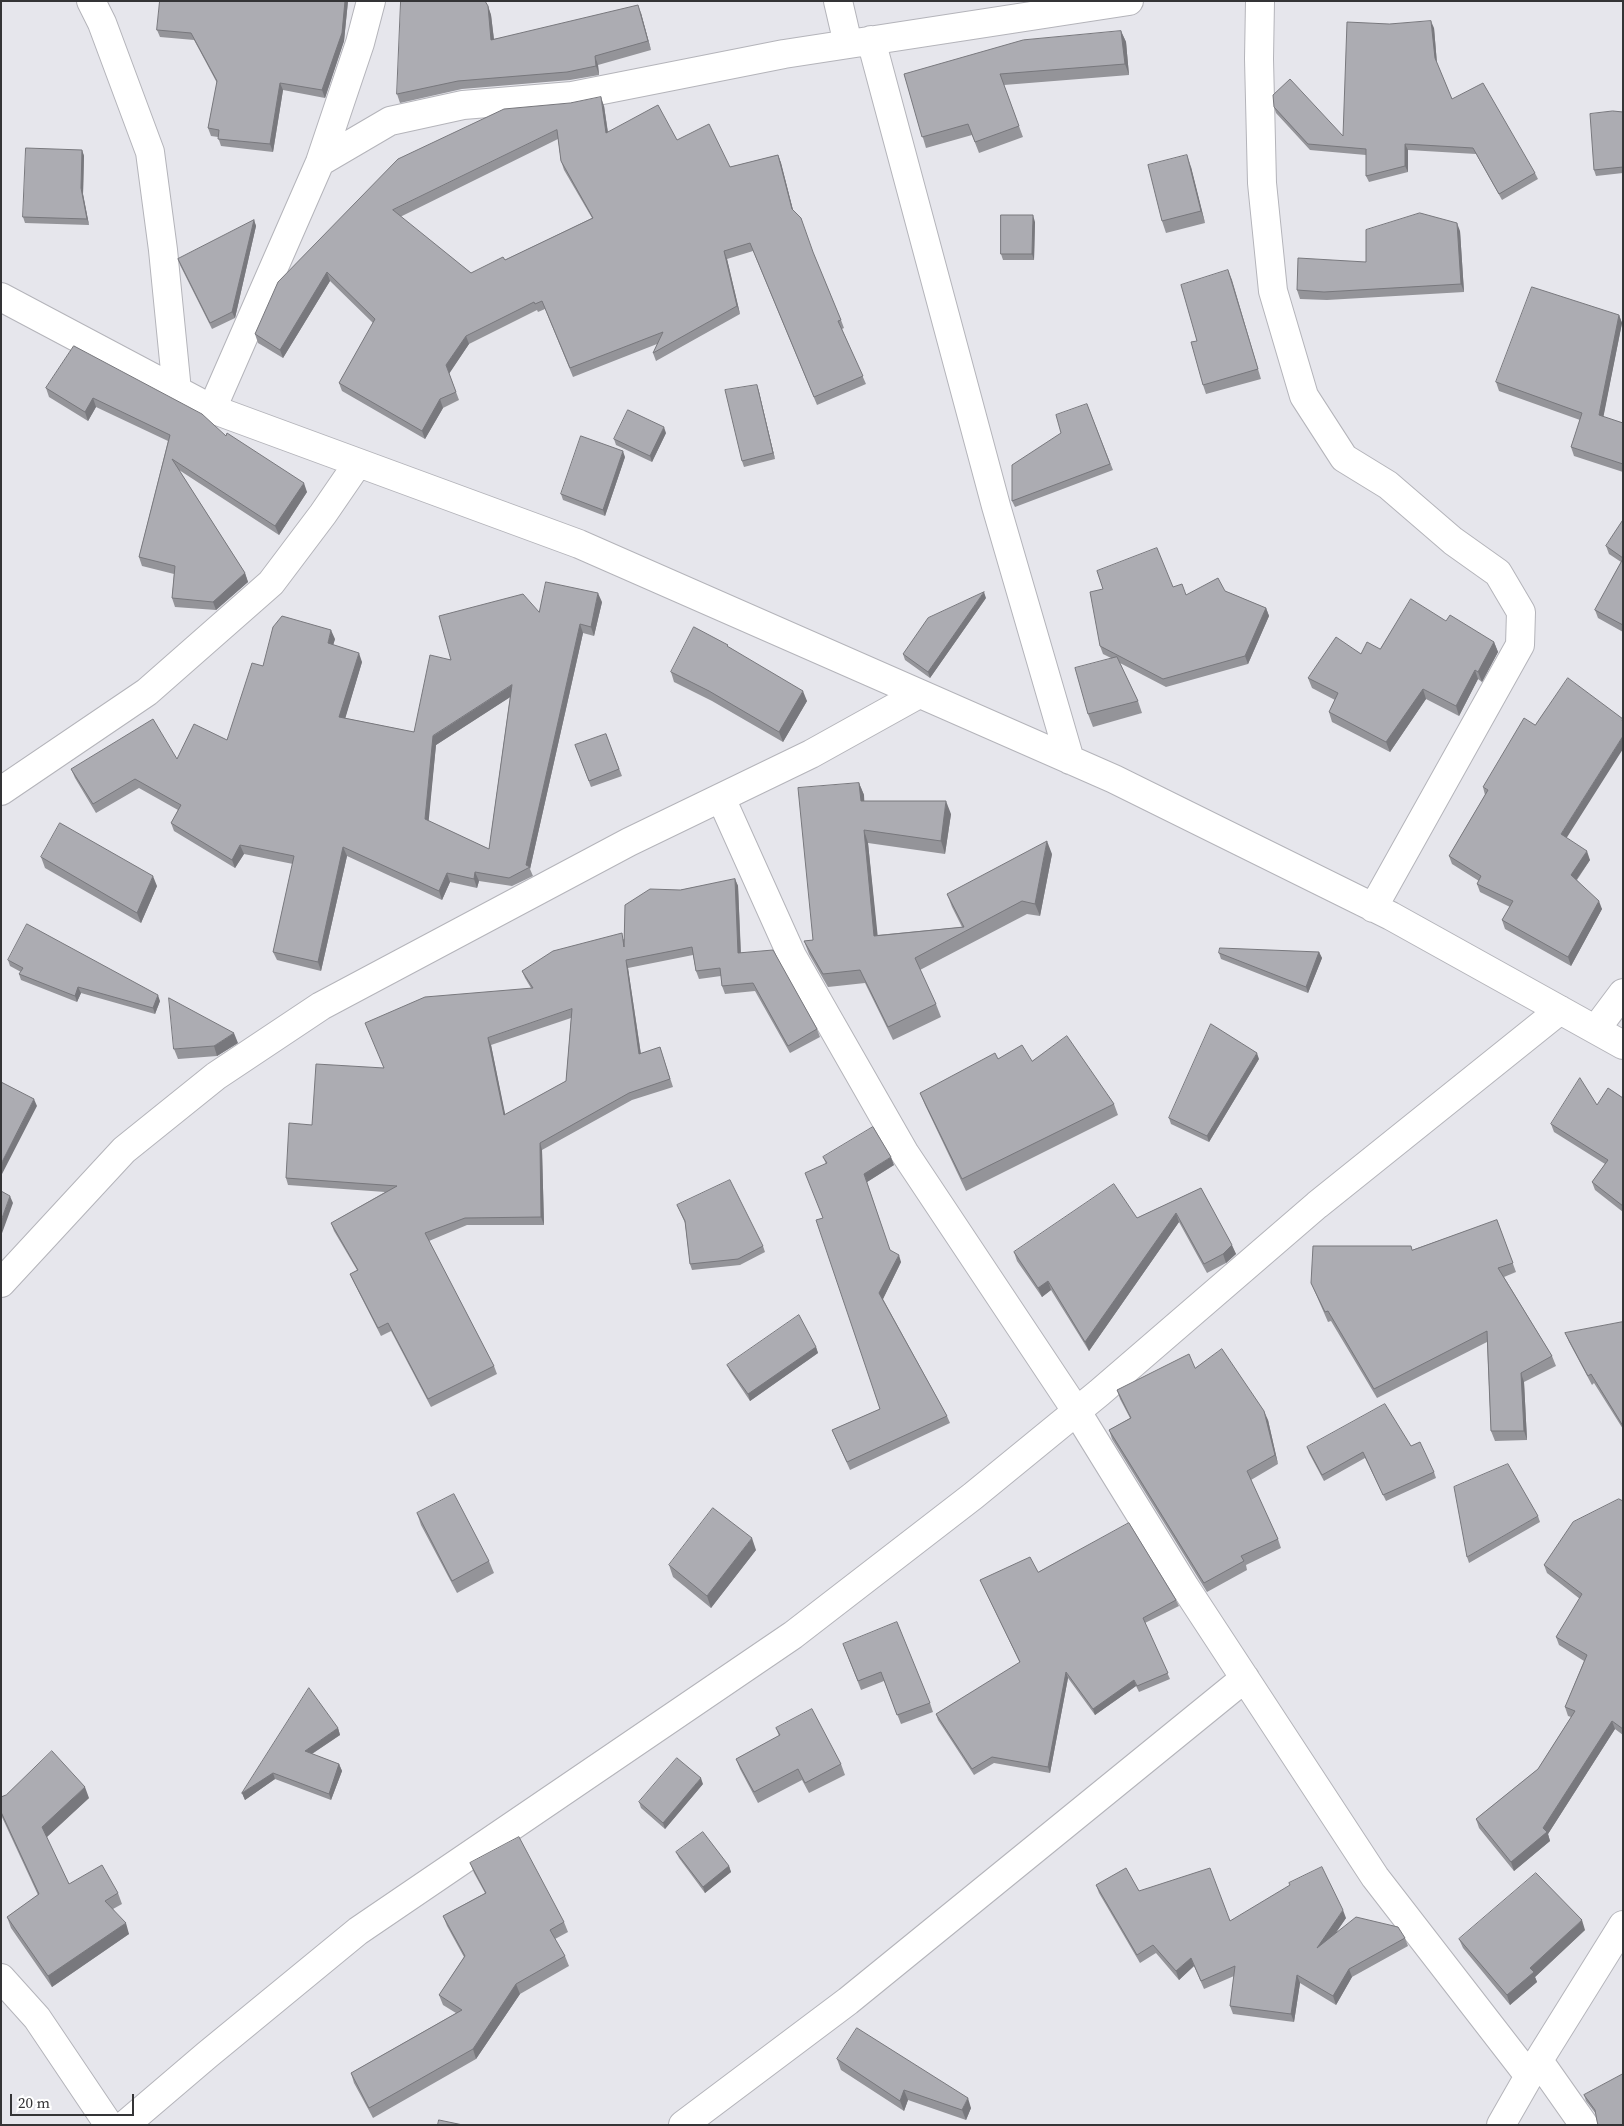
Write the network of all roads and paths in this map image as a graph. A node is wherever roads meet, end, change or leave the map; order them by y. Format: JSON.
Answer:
{"nodes":[{"id":1,"x":91,"y":1,"type":"edge"},
{"id":2,"x":371,"y":1,"type":"edge"},
{"id":3,"x":838,"y":1,"type":"edge"},
{"id":4,"x":1130,"y":1,"type":"edge"},
{"id":5,"x":1260,"y":1,"type":"edge"},
{"id":6,"x":981,"y":13,"type":"edge"},
{"id":7,"x":860,"y":42,"type":"junction"},
{"id":8,"x":320,"y":162,"type":"junction"},
{"id":9,"x":1,"y":298,"type":"edge"},
{"id":10,"x":177,"y":390,"type":"junction"},
{"id":11,"x":212,"y":409,"type":"junction"},
{"id":12,"x":358,"y":463,"type":"junction"},
{"id":13,"x":919,"y":694,"type":"junction"},
{"id":14,"x":1070,"y":760,"type":"junction"},
{"id":15,"x":1,"y":791,"type":"edge"},
{"id":16,"x":720,"y":798,"type":"junction"},
{"id":17,"x":1373,"y":908,"type":"junction"},
{"id":18,"x":1623,"y":993,"type":"edge"},
{"id":19,"x":1560,"y":1010,"type":"junction"},
{"id":20,"x":1596,"y":1029,"type":"junction"},
{"id":21,"x":1623,"y":1045,"type":"edge"},
{"id":22,"x":1,"y":1283,"type":"edge"},
{"id":23,"x":1077,"y":1412,"type":"junction"},
{"id":24,"x":1245,"y":1678,"type":"junction"},
{"id":25,"x":1623,"y":1925,"type":"edge"},
{"id":26,"x":1,"y":1978,"type":"edge"},
{"id":27,"x":1534,"y":2068,"type":"junction"},
{"id":28,"x":109,"y":2125,"type":"edge"},
{"id":29,"x":126,"y":2125,"type":"edge"},
{"id":30,"x":684,"y":2125,"type":"edge"},
{"id":31,"x":1502,"y":2125,"type":"edge"},
{"id":32,"x":1584,"y":2125,"type":"edge"}],
"edges":[{"from":1,"to":10,"type":"street"},
{"from":2,"to":8,"type":"street"},
{"from":3,"to":7,"type":"street"},
{"from":4,"to":6,"type":"street"},
{"from":5,"to":17,"type":"street"},
{"from":6,"to":7,"type":"street"},
{"from":7,"to":8,"type":"street"},
{"from":7,"to":14,"type":"street"},
{"from":8,"to":11,"type":"street"},
{"from":9,"to":10,"type":"street"},
{"from":10,"to":11,"type":"street"},
{"from":11,"to":12,"type":"street"},
{"from":12,"to":13,"type":"street"},
{"from":12,"to":15,"type":"street"},
{"from":13,"to":14,"type":"street"},
{"from":13,"to":16,"type":"street"},
{"from":14,"to":17,"type":"street"},
{"from":16,"to":22,"type":"street"},
{"from":16,"to":23,"type":"street"},
{"from":17,"to":19,"type":"street"},
{"from":18,"to":20,"type":"street"},
{"from":19,"to":20,"type":"street"},
{"from":19,"to":23,"type":"street"},
{"from":20,"to":21,"type":"street"},
{"from":23,"to":24,"type":"street"},
{"from":23,"to":29,"type":"street"},
{"from":24,"to":27,"type":"street"},
{"from":24,"to":30,"type":"street"},
{"from":25,"to":27,"type":"street"},
{"from":26,"to":28,"type":"street"},
{"from":27,"to":31,"type":"street"},
{"from":27,"to":32,"type":"street"}]}
